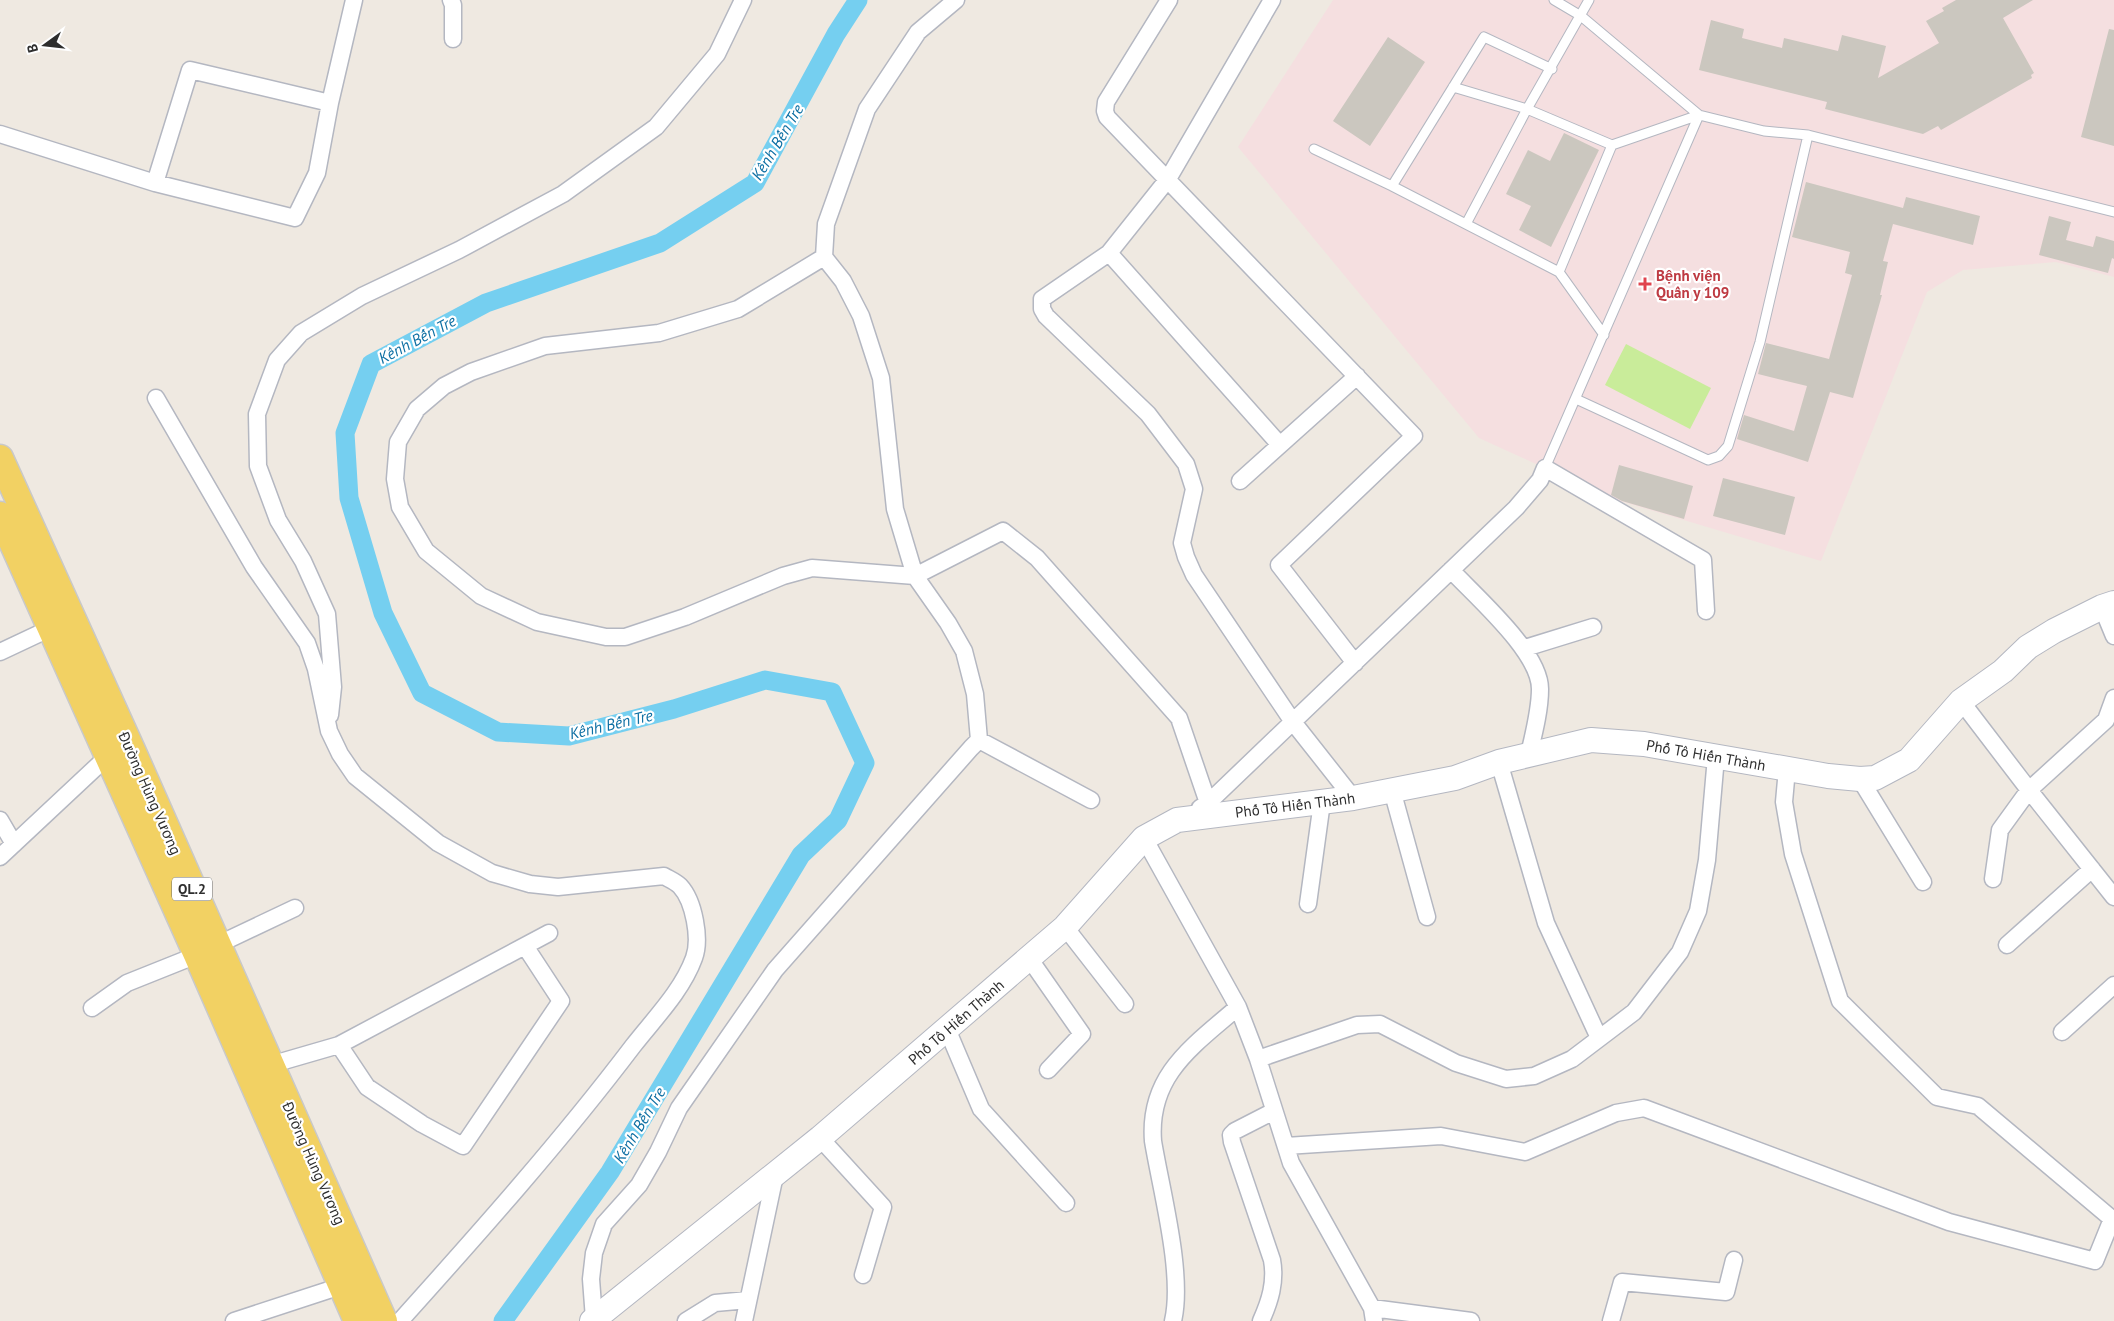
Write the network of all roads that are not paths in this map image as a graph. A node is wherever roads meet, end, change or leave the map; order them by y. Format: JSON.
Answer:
{"nodes":[{"id":1,"x":354,"y":0,"type":"edge"},
{"id":2,"x":451,"y":0,"type":"edge"},
{"id":3,"x":743,"y":0,"type":"edge"},
{"id":4,"x":956,"y":0,"type":"edge"},
{"id":5,"x":1169,"y":0,"type":"edge"},
{"id":6,"x":1272,"y":0,"type":"edge"},
{"id":7,"x":1554,"y":0,"type":"edge"},
{"id":8,"x":1589,"y":0,"type":"edge"},
{"id":9,"x":1580,"y":16,"type":"junction"},
{"id":10,"x":453,"y":39,"type":"dead end"},
{"id":11,"x":1552,"y":68,"type":"junction"},
{"id":12,"x":1453,"y":87,"type":"junction"},
{"id":13,"x":330,"y":103,"type":"junction"},
{"id":14,"x":1527,"y":109,"type":"junction"},
{"id":15,"x":1699,"y":115,"type":"junction"},
{"id":16,"x":0,"y":134,"type":"edge"},
{"id":17,"x":1808,"y":135,"type":"junction"},
{"id":18,"x":1612,"y":145,"type":"junction"},
{"id":19,"x":1314,"y":150,"type":"dead end"},
{"id":20,"x":1168,"y":179,"type":"junction"},
{"id":21,"x":155,"y":183,"type":"junction"},
{"id":22,"x":1392,"y":186,"type":"junction"},
{"id":23,"x":2114,"y":212,"type":"edge"},
{"id":24,"x":1466,"y":224,"type":"junction"},
{"id":25,"x":1109,"y":253,"type":"junction"},
{"id":26,"x":824,"y":257,"type":"junction"},
{"id":27,"x":1558,"y":272,"type":"junction"},
{"id":28,"x":1604,"y":335,"type":"junction"},
{"id":29,"x":1357,"y":376,"type":"junction"},
{"id":30,"x":156,"y":398,"type":"dead end"},
{"id":31,"x":1576,"y":399,"type":"junction"},
{"id":32,"x":1280,"y":445,"type":"junction"},
{"id":33,"x":0,"y":458,"type":"edge"},
{"id":34,"x":1546,"y":468,"type":"junction"},
{"id":35,"x":1240,"y":481,"type":"dead end"},
{"id":36,"x":0,"y":515,"type":"edge"},
{"id":37,"x":1451,"y":570,"type":"junction"},
{"id":38,"x":915,"y":576,"type":"junction"},
{"id":39,"x":2108,"y":605,"type":"edge"},
{"id":40,"x":1706,"y":611,"type":"dead end"},
{"id":41,"x":1592,"y":627,"type":"dead end"},
{"id":42,"x":51,"y":628,"type":"junction"},
{"id":43,"x":2114,"y":636,"type":"edge"},
{"id":44,"x":1525,"y":648,"type":"junction"},
{"id":45,"x":0,"y":652,"type":"edge"},
{"id":46,"x":1355,"y":663,"type":"junction"},
{"id":47,"x":2114,"y":698,"type":"edge"},
{"id":48,"x":1962,"y":701,"type":"junction"},
{"id":49,"x":1293,"y":722,"type":"junction"},
{"id":50,"x":329,"y":731,"type":"junction"},
{"id":51,"x":979,"y":740,"type":"junction"},
{"id":52,"x":120,"y":753,"type":"junction"},
{"id":53,"x":1529,"y":754,"type":"junction"},
{"id":54,"x":1716,"y":757,"type":"junction"},
{"id":55,"x":1498,"y":762,"type":"junction"},
{"id":56,"x":1787,"y":769,"type":"junction"},
{"id":57,"x":1860,"y":779,"type":"junction"},
{"id":58,"x":1392,"y":790,"type":"junction"},
{"id":59,"x":2029,"y":790,"type":"junction"},
{"id":60,"x":1353,"y":798,"type":"junction"},
{"id":61,"x":1091,"y":800,"type":"dead end"},
{"id":62,"x":1322,"y":802,"type":"junction"},
{"id":63,"x":1208,"y":803,"type":"junction"},
{"id":64,"x":0,"y":820,"type":"edge"},
{"id":65,"x":1177,"y":820,"type":"junction"},
{"id":66,"x":1144,"y":838,"type":"junction"},
{"id":67,"x":14,"y":844,"type":"junction"},
{"id":68,"x":0,"y":857,"type":"edge"},
{"id":69,"x":2092,"y":869,"type":"junction"},
{"id":70,"x":1993,"y":880,"type":"dead end"},
{"id":71,"x":1923,"y":882,"type":"dead end"},
{"id":72,"x":2113,"y":892,"type":"edge"},
{"id":73,"x":1308,"y":904,"type":"dead end"},
{"id":74,"x":295,"y":908,"type":"dead end"},
{"id":75,"x":1427,"y":917,"type":"dead end"},
{"id":76,"x":1065,"y":927,"type":"junction"},
{"id":77,"x":549,"y":933,"type":"dead end"},
{"id":78,"x":2008,"y":945,"type":"dead end"},
{"id":79,"x":525,"y":946,"type":"junction"},
{"id":80,"x":207,"y":950,"type":"junction"},
{"id":81,"x":1029,"y":958,"type":"junction"},
{"id":82,"x":2114,"y":985,"type":"edge"},
{"id":83,"x":1125,"y":1004,"type":"dead end"},
{"id":84,"x":1238,"y":1007,"type":"junction"},
{"id":85,"x":92,"y":1008,"type":"dead end"},
{"id":86,"x":947,"y":1029,"type":"junction"},
{"id":87,"x":2062,"y":1032,"type":"dead end"},
{"id":88,"x":1599,"y":1038,"type":"junction"},
{"id":89,"x":339,"y":1045,"type":"junction"},
{"id":90,"x":1258,"y":1059,"type":"junction"},
{"id":91,"x":270,"y":1065,"type":"junction"},
{"id":92,"x":1048,"y":1070,"type":"dead end"},
{"id":93,"x":1274,"y":1111,"type":"junction"},
{"id":94,"x":820,"y":1138,"type":"junction"},
{"id":95,"x":1286,"y":1146,"type":"junction"},
{"id":96,"x":775,"y":1175,"type":"junction"},
{"id":97,"x":1066,"y":1203,"type":"dead end"},
{"id":98,"x":1734,"y":1260,"type":"dead end"},
{"id":99,"x":863,"y":1275,"type":"dead end"},
{"id":100,"x":341,"y":1286,"type":"junction"},
{"id":101,"x":748,"y":1300,"type":"junction"},
{"id":102,"x":1373,"y":1315,"type":"edge"},
{"id":103,"x":593,"y":1320,"type":"edge"},
{"id":104,"x":234,"y":1321,"type":"edge"},
{"id":105,"x":357,"y":1321,"type":"edge"},
{"id":106,"x":384,"y":1321,"type":"edge"},
{"id":107,"x":400,"y":1321,"type":"edge"},
{"id":108,"x":686,"y":1321,"type":"edge"},
{"id":109,"x":744,"y":1321,"type":"edge"},
{"id":110,"x":1173,"y":1321,"type":"edge"},
{"id":111,"x":1261,"y":1321,"type":"edge"},
{"id":112,"x":1471,"y":1321,"type":"edge"},
{"id":113,"x":1610,"y":1321,"type":"edge"}],
"edges":[{"from":1,"to":13,"type":"street"},
{"from":2,"to":10,"type":"street"},
{"from":3,"to":50,"type":"street"},
{"from":4,"to":26,"type":"street"},
{"from":5,"to":20,"type":"street"},
{"from":6,"to":20,"type":"street"},
{"from":7,"to":9,"type":"lane"},
{"from":8,"to":9,"type":"lane"},
{"from":9,"to":11,"type":"lane"},
{"from":9,"to":15,"type":"lane"},
{"from":11,"to":12,"type":"lane"},
{"from":11,"to":14,"type":"lane"},
{"from":12,"to":14,"type":"lane"},
{"from":12,"to":22,"type":"lane"},
{"from":13,"to":21,"type":"street"},
{"from":13,"to":21,"type":"street"},
{"from":14,"to":18,"type":"lane"},
{"from":14,"to":24,"type":"lane"},
{"from":15,"to":17,"type":"lane"},
{"from":15,"to":18,"type":"lane"},
{"from":15,"to":28,"type":"lane"},
{"from":16,"to":21,"type":"street"},
{"from":17,"to":23,"type":"lane"},
{"from":17,"to":31,"type":"lane"},
{"from":18,"to":27,"type":"lane"},
{"from":19,"to":22,"type":"lane"},
{"from":20,"to":25,"type":"street"},
{"from":20,"to":29,"type":"street"},
{"from":22,"to":24,"type":"lane"},
{"from":24,"to":27,"type":"lane"},
{"from":25,"to":32,"type":"street"},
{"from":25,"to":49,"type":"street"},
{"from":26,"to":38,"type":"street"},
{"from":26,"to":38,"type":"street"},
{"from":27,"to":28,"type":"lane"},
{"from":28,"to":31,"type":"lane"},
{"from":29,"to":32,"type":"street"},
{"from":29,"to":46,"type":"street"},
{"from":30,"to":50,"type":"street"},
{"from":31,"to":34,"type":"lane"},
{"from":32,"to":35,"type":"street"},
{"from":33,"to":52,"type":"main road","name":"Đường Hùng Vương","number":"QL.2"},
{"from":34,"to":37,"type":"street"},
{"from":34,"to":40,"type":"street"},
{"from":36,"to":42,"type":"main road","name":"Đường Hùng Vương","number":"QL.2"},
{"from":37,"to":44,"type":"street"},
{"from":37,"to":46,"type":"street"},
{"from":38,"to":51,"type":"street"},
{"from":38,"to":63,"type":"street"},
{"from":39,"to":43,"type":"street"},
{"from":39,"to":48,"type":"street","name":"Phố Tô Hiến Thành"},
{"from":41,"to":44,"type":"street"},
{"from":42,"to":45,"type":"street"},
{"from":42,"to":52,"type":"main road","name":"Đường Hùng Vương","number":"QL.2"},
{"from":44,"to":53,"type":"street"},
{"from":46,"to":49,"type":"street"},
{"from":47,"to":59,"type":"street"},
{"from":48,"to":57,"type":"street","name":"Phố Tô Hiến Thành"},
{"from":48,"to":59,"type":"street"},
{"from":49,"to":60,"type":"street"},
{"from":49,"to":63,"type":"street"},
{"from":50,"to":107,"type":"street"},
{"from":51,"to":61,"type":"street"},
{"from":51,"to":103,"type":"street"},
{"from":52,"to":67,"type":"street"},
{"from":52,"to":80,"type":"main road","name":"Đường Hùng Vương","number":"QL.2"},
{"from":53,"to":54,"type":"street","name":"Phố Tô Hiến Thành"},
{"from":53,"to":55,"type":"street","name":"Phố Tô Hiến Thành"},
{"from":54,"to":56,"type":"street","name":"Phố Tô Hiến Thành"},
{"from":54,"to":88,"type":"street"},
{"from":55,"to":58,"type":"street","name":"Phố Tô Hiến Thành"},
{"from":55,"to":88,"type":"street"},
{"from":56,"to":57,"type":"street","name":"Phố Tô Hiến Thành"},
{"from":56,"to":95,"type":"street"},
{"from":57,"to":71,"type":"street"},
{"from":58,"to":60,"type":"street","name":"Phố Tô Hiến Thành"},
{"from":58,"to":75,"type":"street"},
{"from":59,"to":69,"type":"street"},
{"from":59,"to":70,"type":"street"},
{"from":60,"to":62,"type":"street","name":"Phố Tô Hiến Thành"},
{"from":62,"to":65,"type":"street","name":"Phố Tô Hiến Thành"},
{"from":62,"to":73,"type":"street"},
{"from":63,"to":65,"type":"street"},
{"from":64,"to":67,"type":"street"},
{"from":65,"to":66,"type":"street","name":"Phố Tô Hiến Thành"},
{"from":66,"to":76,"type":"street","name":"Phố Tô Hiến Thành"},
{"from":66,"to":84,"type":"street"},
{"from":67,"to":68,"type":"street"},
{"from":69,"to":72,"type":"street"},
{"from":69,"to":78,"type":"street"},
{"from":74,"to":80,"type":"street"},
{"from":76,"to":81,"type":"street","name":"Phố Tô Hiến Thành"},
{"from":76,"to":83,"type":"street"},
{"from":77,"to":79,"type":"street"},
{"from":79,"to":89,"type":"street"},
{"from":79,"to":89,"type":"street"},
{"from":80,"to":85,"type":"street"},
{"from":80,"to":91,"type":"main road","name":"Đường Hùng Vương","number":"QL.2"},
{"from":80,"to":100,"type":"main road","name":"Đường Hùng Vương","number":"QL.2"},
{"from":81,"to":86,"type":"street","name":"Phố Tô Hiến Thành"},
{"from":81,"to":92,"type":"street"},
{"from":82,"to":87,"type":"street"},
{"from":84,"to":90,"type":"street"},
{"from":84,"to":110,"type":"street"},
{"from":86,"to":94,"type":"street","name":"Phố Tô Hiến Thành"},
{"from":86,"to":97,"type":"street"},
{"from":88,"to":90,"type":"street"},
{"from":89,"to":91,"type":"street"},
{"from":90,"to":93,"type":"street"},
{"from":91,"to":106,"type":"main road","name":"Đường Hùng Vương","number":"QL.2"},
{"from":93,"to":95,"type":"street"},
{"from":93,"to":111,"type":"street"},
{"from":94,"to":96,"type":"street","name":"Phố Tô Hiến Thành"},
{"from":94,"to":99,"type":"street"},
{"from":95,"to":102,"type":"street"},
{"from":96,"to":101,"type":"street"},
{"from":96,"to":103,"type":"street","name":"Phố Tô Hiến Thành"},
{"from":98,"to":113,"type":"street"},
{"from":100,"to":104,"type":"street"},
{"from":100,"to":105,"type":"main road","name":"Đường Hùng Vương","number":"QL.2"},
{"from":101,"to":108,"type":"street"},
{"from":101,"to":109,"type":"street"},
{"from":102,"to":112,"type":"street"}]}
